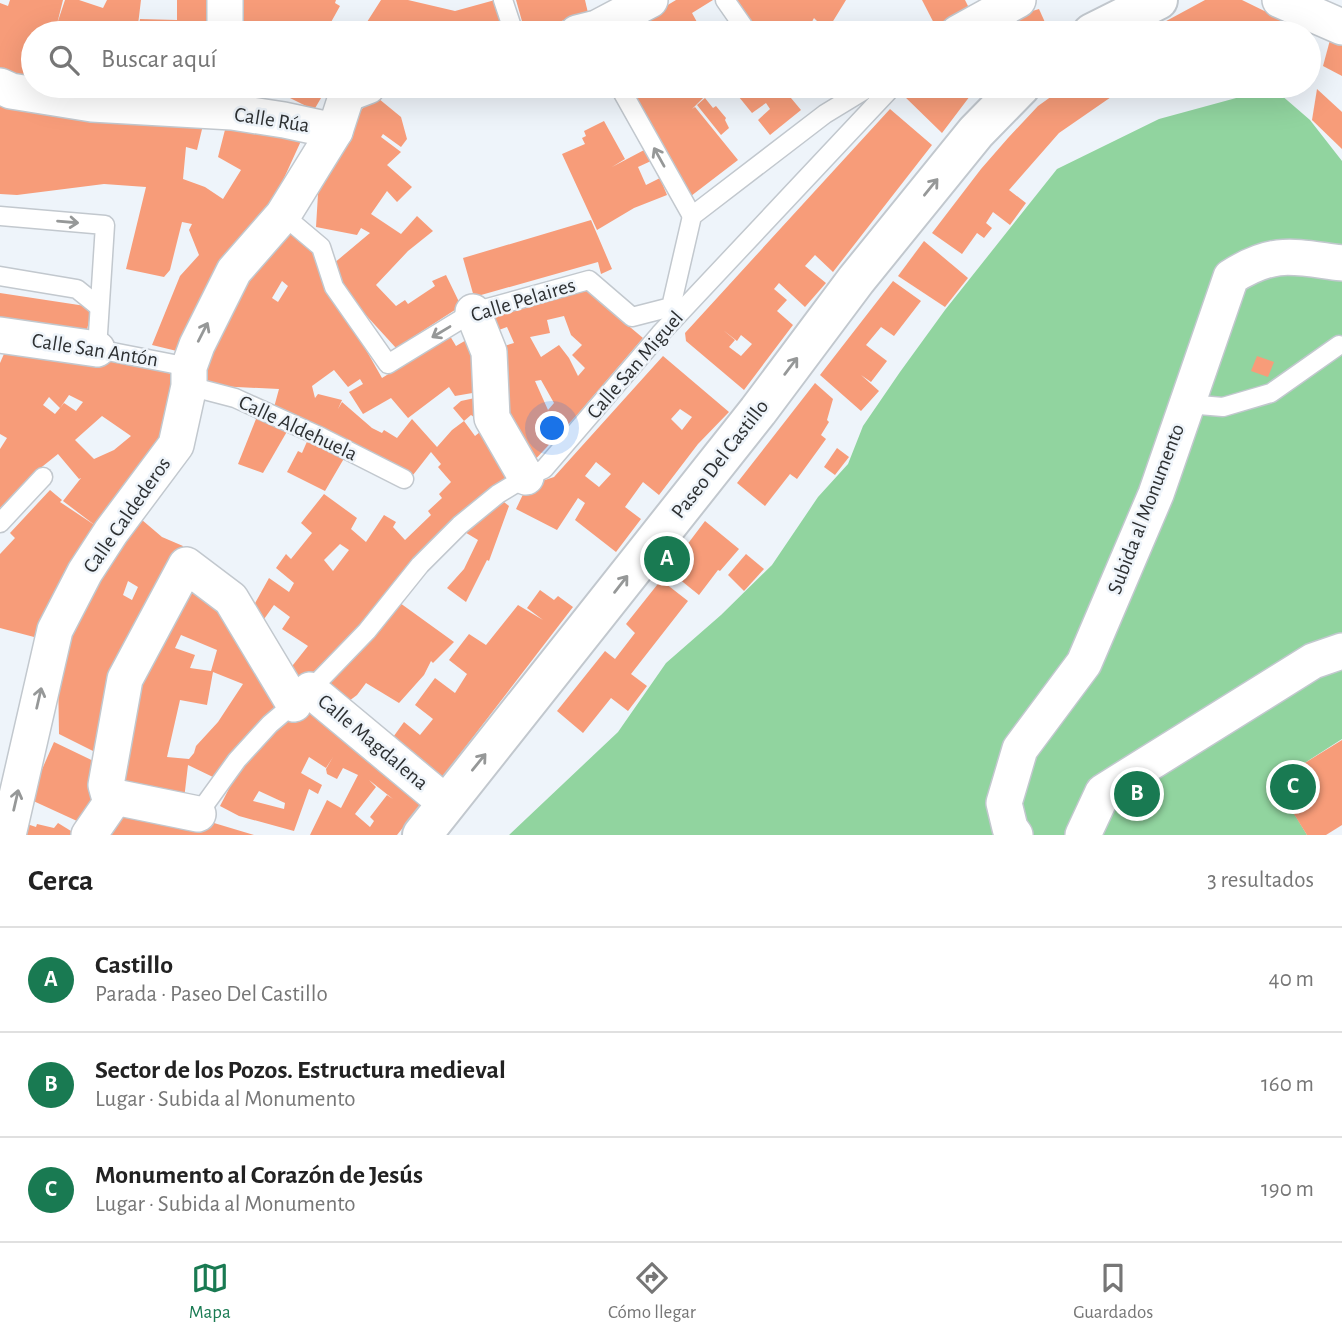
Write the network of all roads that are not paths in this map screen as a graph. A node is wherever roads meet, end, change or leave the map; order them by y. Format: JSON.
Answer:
{"nodes":[{"id":1,"x":225,"y":0,"type":"edge"},
{"id":2,"x":503,"y":0,"type":"edge"},
{"id":3,"x":650,"y":0,"type":"edge"},
{"id":4,"x":725,"y":0,"type":"edge"},
{"id":5,"x":1018,"y":0,"type":"edge"},
{"id":6,"x":1158,"y":0,"type":"edge"},
{"id":7,"x":1280,"y":0,"type":"edge"},
{"id":8,"x":225,"y":21,"type":"edge"},
{"id":9,"x":510,"y":21,"type":"edge"},
{"id":10,"x":600,"y":21,"type":"edge"},
{"id":11,"x":740,"y":21,"type":"edge"},
{"id":12,"x":980,"y":21,"type":"edge"},
{"id":13,"x":1116,"y":21,"type":"edge"},
{"id":14,"x":1342,"y":27,"type":"edge"},
{"id":15,"x":0,"y":86,"type":"edge"},
{"id":16,"x":21,"y":93,"type":"edge"},
{"id":17,"x":55,"y":98,"type":"edge"},
{"id":18,"x":346,"y":98,"type":"edge"},
{"id":19,"x":626,"y":98,"type":"edge"},
{"id":20,"x":851,"y":98,"type":"edge"},
{"id":21,"x":881,"y":98,"type":"edge"},
{"id":22,"x":1009,"y":98,"type":"edge"},
{"id":23,"x":230,"y":99,"type":"edge"},
{"id":24,"x":335,"y":131,"type":"junction"},
{"id":25,"x":283,"y":215,"type":"junction"},
{"id":26,"x":0,"y":216,"type":"edge"},
{"id":27,"x":692,"y":216,"type":"junction"},
{"id":28,"x":1342,"y":263,"type":"edge"},
{"id":29,"x":0,"y":276,"type":"edge"},
{"id":30,"x":98,"y":306,"type":"junction"},
{"id":31,"x":473,"y":312,"type":"junction"},
{"id":32,"x":632,"y":317,"type":"joint"},
{"id":33,"x":0,"y":335,"type":"edge"},
{"id":34,"x":1339,"y":345,"type":"dead end"},
{"id":35,"x":97,"y":349,"type":"junction"},
{"id":36,"x":189,"y":376,"type":"junction"},
{"id":37,"x":1186,"y":404,"type":"junction"},
{"id":38,"x":43,"y":477,"type":"dead end"},
{"id":39,"x":526,"y":477,"type":"junction"},
{"id":40,"x":404,"y":479,"type":"dead end"},
{"id":41,"x":0,"y":523,"type":"edge"},
{"id":42,"x":1342,"y":651,"type":"edge"},
{"id":43,"x":302,"y":697,"type":"junction"},
{"id":44,"x":435,"y":794,"type":"dead end"},
{"id":45,"x":110,"y":796,"type":"junction"},
{"id":46,"x":198,"y":814,"type":"joint"},
{"id":47,"x":8,"y":835,"type":"edge"},
{"id":48,"x":89,"y":835,"type":"edge"},
{"id":49,"x":422,"y":835,"type":"edge"},
{"id":50,"x":1015,"y":835,"type":"edge"},
{"id":51,"x":1083,"y":835,"type":"edge"}],
"edges":[{"from":1,"to":8,"type":"street"},
{"from":2,"to":9,"type":"lane"},
{"from":3,"to":10,"type":"street"},
{"from":4,"to":11,"type":"lane"},
{"from":5,"to":12,"type":"street"},
{"from":6,"to":13,"type":"street"},
{"from":7,"to":14,"type":"street"},
{"from":15,"to":16,"type":"street","name":"Calle Rúa"},
{"from":17,"to":23,"type":"street","name":"Calle Rúa"},
{"from":18,"to":24,"type":"street","name":"Calle Caldederos"},
{"from":27,"to":19,"type":"lane","one_way":true},
{"from":20,"to":27,"type":"lane"},
{"from":21,"to":39,"type":"lane","name":"Calle San Miguel"},
{"from":49,"to":22,"type":"street","name":"Paseo Del Castillo","one_way":true},
{"from":23,"to":24,"type":"street","name":"Calle Rúa"},
{"from":24,"to":25,"type":"street","name":"Calle Caldederos"},
{"from":31,"to":25,"type":"lane","name":"Calle Pelaires","one_way":true},
{"from":36,"to":25,"type":"street","name":"Calle Caldederos","one_way":true},
{"from":26,"to":30,"type":"lane","one_way":true},
{"from":27,"to":32,"type":"lane","name":"Calle San Miguel"},
{"from":28,"to":37,"type":"street","name":"Subida al Monumento"},
{"from":29,"to":30,"type":"lane"},
{"from":30,"to":35,"type":"lane"},
{"from":31,"to":32,"type":"lane","name":"Calle Pelaires"},
{"from":31,"to":39,"type":"street"},
{"from":33,"to":35,"type":"street","name":"Calle San Antón"},
{"from":34,"to":37,"type":"lane"},
{"from":35,"to":36,"type":"lane","name":"Calle San Antón"},
{"from":36,"to":40,"type":"lane","name":"Calle Aldehuela"},
{"from":47,"to":36,"type":"street","name":"Calle Caldederos","one_way":true},
{"from":37,"to":50,"type":"street","name":"Subida al Monumento"},
{"from":38,"to":41,"type":"lane"},
{"from":39,"to":43,"type":"lane","name":"Calle San Miguel"},
{"from":42,"to":51,"type":"street"},
{"from":43,"to":44,"type":"street","name":"Calle Magdalena"},
{"from":43,"to":45,"type":"street","name":"Calle Magdalena"},
{"from":43,"to":46,"type":"lane","name":"Calle San Miguel"},
{"from":45,"to":46,"type":"street"},
{"from":45,"to":48,"type":"street"}]}
